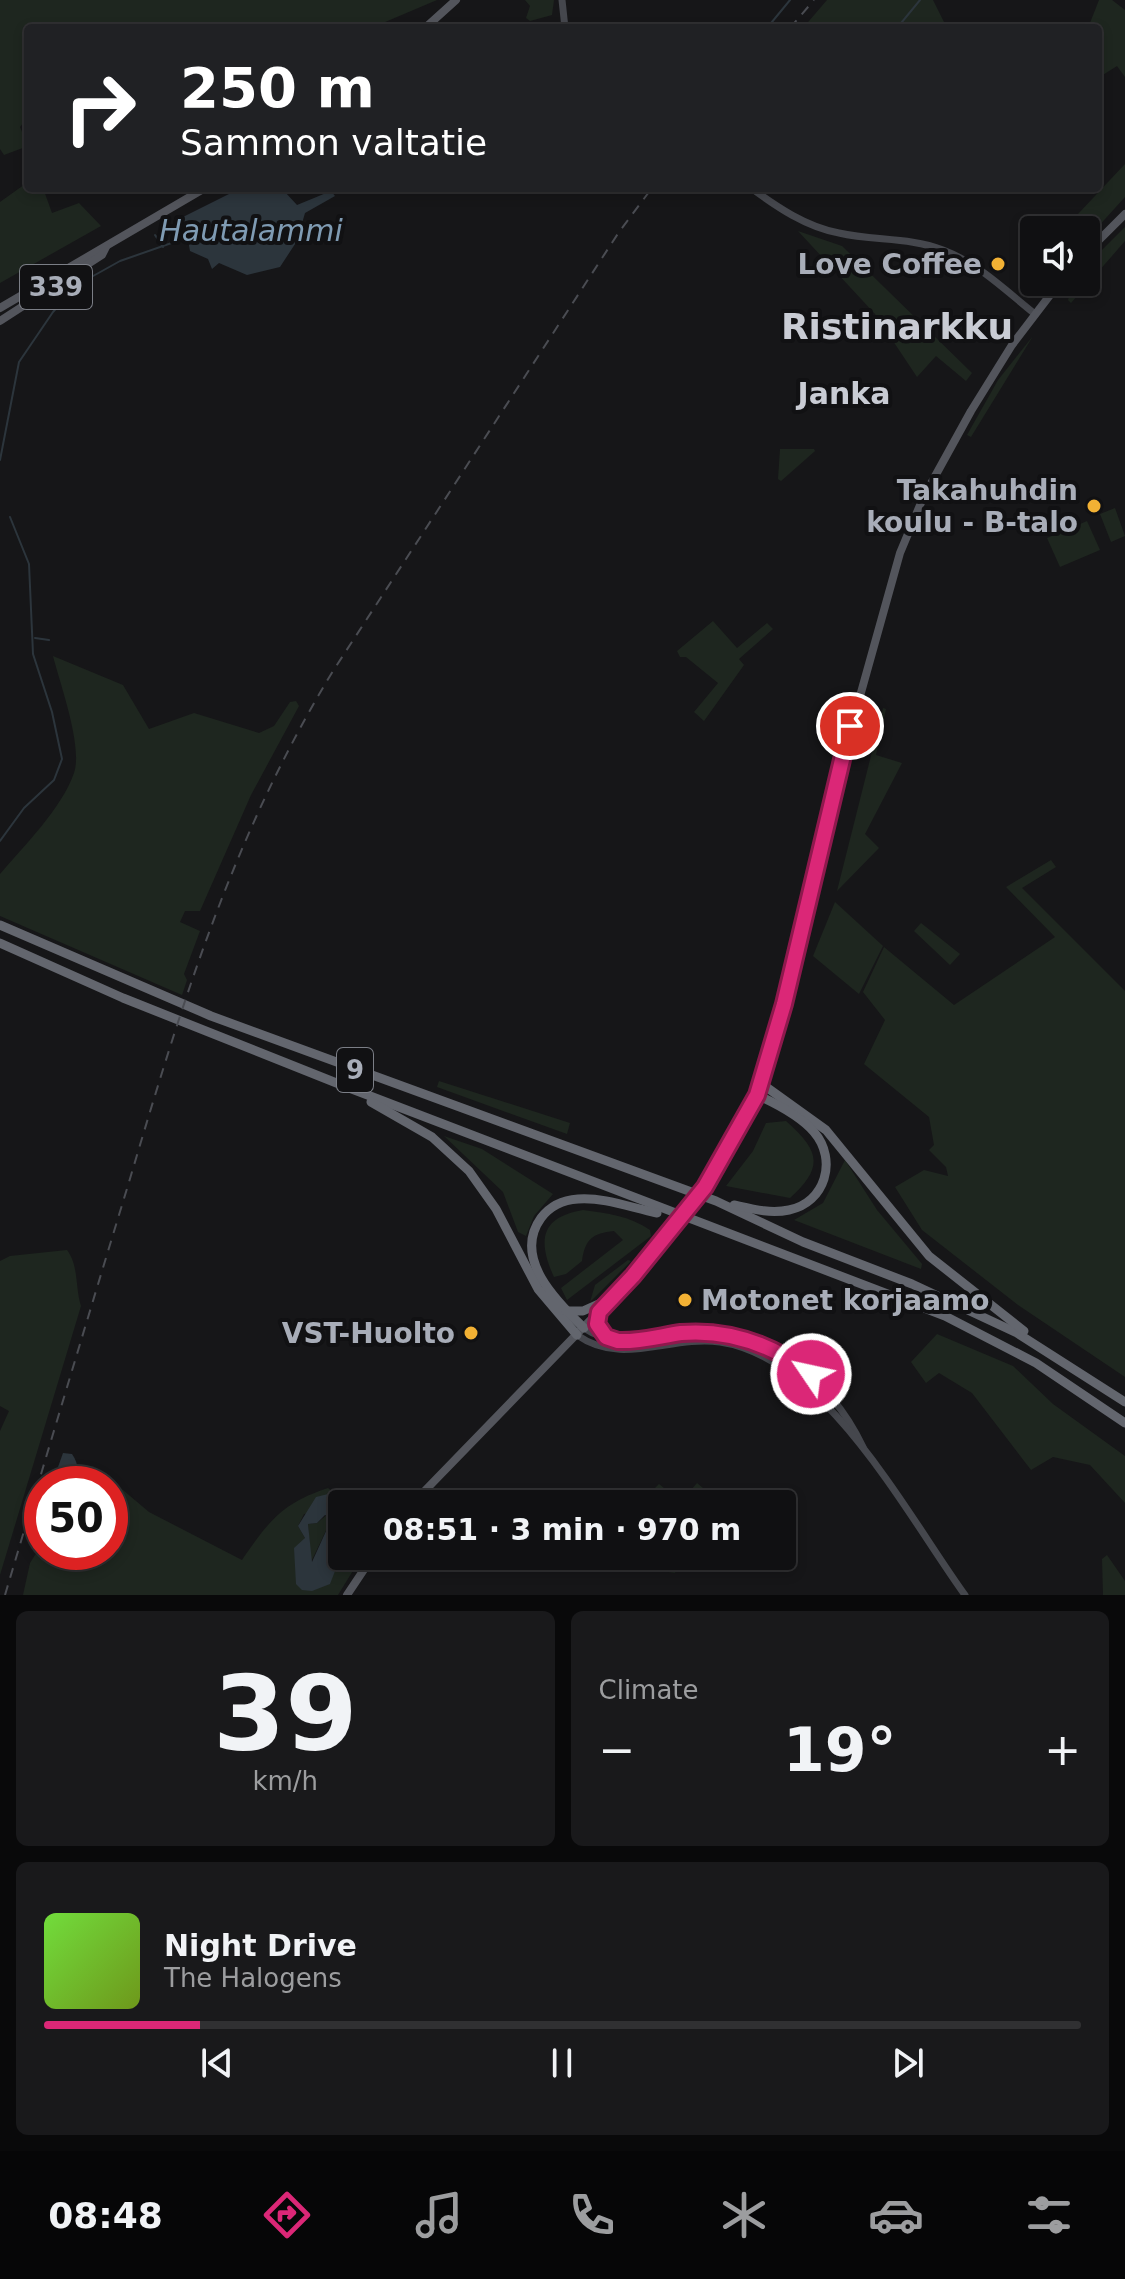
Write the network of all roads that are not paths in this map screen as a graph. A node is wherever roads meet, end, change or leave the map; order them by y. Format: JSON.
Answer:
{"nodes":[{"id":1,"x":456,"y":0,"type":"edge"},
{"id":2,"x":562,"y":0,"type":"edge"},
{"id":3,"x":429,"y":24,"type":"edge"},
{"id":4,"x":565,"y":24,"type":"edge"},
{"id":5,"x":198,"y":192,"type":"edge"},
{"id":6,"x":757,"y":192,"type":"edge"},
{"id":7,"x":1125,"y":214,"type":"edge"},
{"id":8,"x":1100,"y":239,"type":"edge"},
{"id":9,"x":107,"y":246,"type":"junction"},
{"id":10,"x":1049,"y":296,"type":"edge"},
{"id":11,"x":0,"y":308,"type":"edge"},
{"id":12,"x":1035,"y":314,"type":"junction"},
{"id":13,"x":0,"y":321,"type":"edge"},
{"id":14,"x":0,"y":925,"type":"edge"},
{"id":15,"x":0,"y":943,"type":"edge"},
{"id":16,"x":762,"y":1084,"type":"junction"},
{"id":17,"x":344,"y":1086,"type":"junction"},
{"id":18,"x":757,"y":1095,"type":"junction"},
{"id":19,"x":716,"y":1201,"type":"junction"},
{"id":20,"x":683,"y":1219,"type":"junction"},
{"id":21,"x":614,"y":1297,"type":"junction"},
{"id":22,"x":566,"y":1311,"type":"junction"},
{"id":23,"x":599,"y":1312,"type":"junction"},
{"id":24,"x":580,"y":1331,"type":"junction"},
{"id":25,"x":610,"y":1340,"type":"junction"},
{"id":26,"x":1052,"y":1353,"type":"junction"},
{"id":27,"x":1125,"y":1402,"type":"edge"},
{"id":28,"x":1125,"y":1423,"type":"edge"},
{"id":29,"x":866,"y":1452,"type":"junction"},
{"id":30,"x":426,"y":1490,"type":"edge"},
{"id":31,"x":364,"y":1570,"type":"edge"},
{"id":32,"x":347,"y":1595,"type":"edge"},
{"id":33,"x":965,"y":1595,"type":"edge"}],
"edges":[{"from":1,"to":3,"type":"main road"},
{"from":2,"to":4,"type":"main road"},
{"from":5,"to":9,"type":"main road"},
{"from":6,"to":12,"type":"main road"},
{"from":7,"to":8,"type":"main road"},
{"from":9,"to":11,"type":"main road","number":"339"},
{"from":9,"to":13,"type":"main road","number":"339"},
{"from":10,"to":12,"type":"main road"},
{"from":12,"to":16,"type":"main road"},
{"from":14,"to":19,"type":"highway","number":"9"},
{"from":15,"to":17,"type":"highway","number":"9"},
{"from":16,"to":18,"type":"main road"},
{"from":16,"to":26,"type":"highway"},
{"from":17,"to":20,"type":"highway","number":"9"},
{"from":17,"to":24,"type":"highway"},
{"from":18,"to":19,"type":"highway"},
{"from":18,"to":21,"type":"main road","bridge":true},
{"from":19,"to":26,"type":"highway","number":"9"},
{"from":20,"to":22,"type":"highway"},
{"from":20,"to":28,"type":"highway","number":"9"},
{"from":21,"to":22,"type":"highway"},
{"from":21,"to":23,"type":"main road"},
{"from":22,"to":24,"type":"highway"},
{"from":23,"to":24,"type":"main road"},
{"from":23,"to":25,"type":"main road"},
{"from":24,"to":25,"type":"main road"},
{"from":24,"to":29,"type":"main road"},
{"from":24,"to":30,"type":"main road"},
{"from":25,"to":29,"type":"main road"},
{"from":26,"to":27,"type":"highway","number":"9"},
{"from":29,"to":33,"type":"main road"},
{"from":31,"to":32,"type":"main road"}]}
